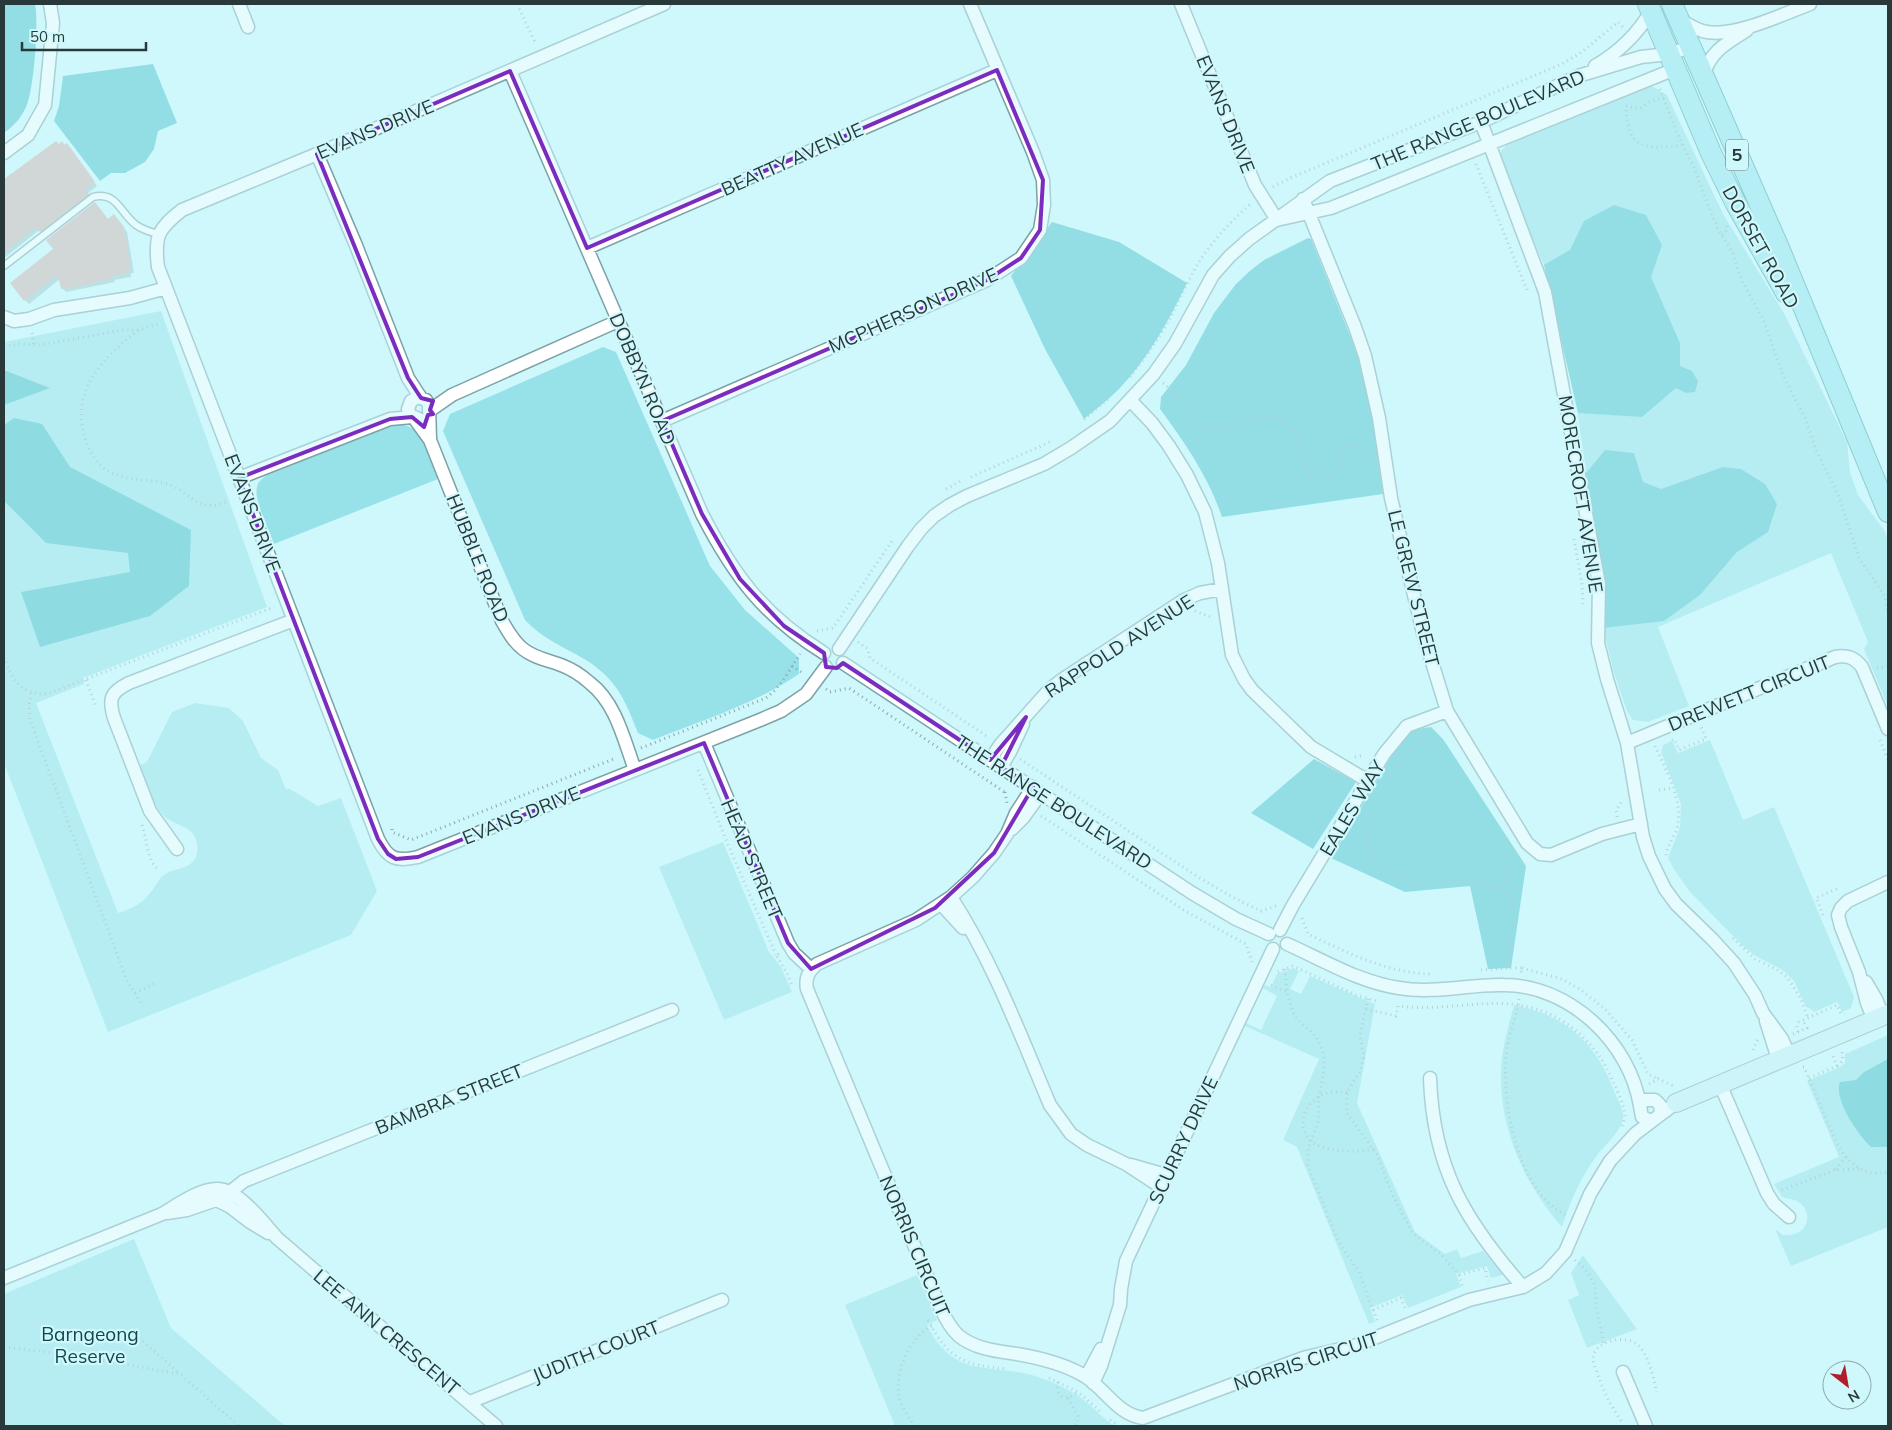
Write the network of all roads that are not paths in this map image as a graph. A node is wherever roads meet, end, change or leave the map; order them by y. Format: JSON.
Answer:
{"nodes":[{"id":1,"x":50,"y":4,"type":"edge"},
{"id":2,"x":239,"y":4,"type":"edge"},
{"id":3,"x":664,"y":4,"type":"edge"},
{"id":4,"x":970,"y":4,"type":"edge"},
{"id":5,"x":1181,"y":4,"type":"edge"},
{"id":6,"x":1810,"y":4,"type":"edge"},
{"id":7,"x":1650,"y":7,"type":"edge"},
{"id":8,"x":1675,"y":12,"type":"edge"},
{"id":9,"x":248,"y":27,"type":"dead end"},
{"id":10,"x":1751,"y":27,"type":"junction"},
{"id":11,"x":1672,"y":61,"type":"junction"},
{"id":12,"x":1697,"y":61,"type":"junction"},
{"id":13,"x":997,"y":70,"type":"junction"},
{"id":14,"x":510,"y":71,"type":"junction"},
{"id":15,"x":1578,"y":76,"type":"junction"},
{"id":16,"x":1481,"y":122,"type":"junction"},
{"id":17,"x":1489,"y":143,"type":"junction"},
{"id":18,"x":4,"y":153,"type":"edge"},
{"id":19,"x":317,"y":154,"type":"junction"},
{"id":20,"x":1303,"y":199,"type":"junction"},
{"id":21,"x":1309,"y":214,"type":"junction"},
{"id":22,"x":1277,"y":220,"type":"junction"},
{"id":23,"x":158,"y":234,"type":"junction"},
{"id":24,"x":587,"y":248,"type":"junction"},
{"id":25,"x":4,"y":266,"type":"edge"},
{"id":26,"x":166,"y":288,"type":"junction"},
{"id":27,"x":4,"y":317,"type":"edge"},
{"id":28,"x":618,"y":321,"type":"junction"},
{"id":29,"x":408,"y":378,"type":"junction"},
{"id":30,"x":1834,"y":378,"type":"junction"},
{"id":31,"x":452,"y":394,"type":"junction"},
{"id":32,"x":422,"y":398,"type":"junction"},
{"id":33,"x":1130,"y":400,"type":"junction"},
{"id":34,"x":411,"y":411,"type":"junction"},
{"id":35,"x":429,"y":412,"type":"junction"},
{"id":36,"x":662,"y":421,"type":"junction"},
{"id":37,"x":430,"y":440,"type":"junction"},
{"id":38,"x":239,"y":478,"type":"junction"},
{"id":39,"x":1888,"y":512,"type":"edge"},
{"id":40,"x":1222,"y":589,"type":"junction"},
{"id":41,"x":294,"y":620,"type":"junction"},
{"id":42,"x":840,"y":649,"type":"junction"},
{"id":43,"x":824,"y":652,"type":"junction"},
{"id":44,"x":843,"y":663,"type":"junction"},
{"id":45,"x":826,"y":666,"type":"junction"},
{"id":46,"x":1442,"y":714,"type":"junction"},
{"id":47,"x":1883,"y":731,"type":"edge"},
{"id":48,"x":704,"y":743,"type":"junction"},
{"id":49,"x":1627,"y":743,"type":"junction"},
{"id":50,"x":996,"y":763,"type":"junction"},
{"id":51,"x":635,"y":770,"type":"junction"},
{"id":52,"x":1368,"y":781,"type":"junction"},
{"id":53,"x":1037,"y":790,"type":"junction"},
{"id":54,"x":1641,"y":824,"type":"junction"},
{"id":55,"x":177,"y":849,"type":"dead end"},
{"id":56,"x":1888,"y":882,"type":"edge"},
{"id":57,"x":946,"y":901,"type":"junction"},
{"id":58,"x":1275,"y":932,"type":"junction"},
{"id":59,"x":1286,"y":944,"type":"junction"},
{"id":60,"x":1273,"y":949,"type":"junction"},
{"id":61,"x":811,"y":969,"type":"junction"},
{"id":62,"x":1860,"y":972,"type":"junction"},
{"id":63,"x":672,"y":1010,"type":"dead end"},
{"id":64,"x":1882,"y":1016,"type":"edge"},
{"id":65,"x":1783,"y":1053,"type":"junction"},
{"id":66,"x":1430,"y":1078,"type":"dead end"},
{"id":67,"x":1720,"y":1084,"type":"junction"},
{"id":68,"x":1637,"y":1090,"type":"junction"},
{"id":69,"x":1653,"y":1099,"type":"junction"},
{"id":70,"x":1676,"y":1103,"type":"junction"},
{"id":71,"x":1640,"y":1108,"type":"junction"},
{"id":72,"x":1657,"y":1117,"type":"junction"},
{"id":73,"x":1635,"y":1134,"type":"junction"},
{"id":74,"x":1163,"y":1181,"type":"junction"},
{"id":75,"x":226,"y":1197,"type":"junction"},
{"id":76,"x":1789,"y":1217,"type":"dead end"},
{"id":77,"x":4,"y":1278,"type":"edge"},
{"id":78,"x":1523,"y":1287,"type":"junction"},
{"id":79,"x":722,"y":1300,"type":"dead end"},
{"id":80,"x":1623,"y":1372,"type":"dead end"},
{"id":81,"x":1090,"y":1380,"type":"junction"},
{"id":82,"x":470,"y":1402,"type":"junction"},
{"id":83,"x":496,"y":1426,"type":"edge"},
{"id":84,"x":1646,"y":1426,"type":"edge"}],
"edges":[{"from":1,"to":18,"type":"street"},
{"from":2,"to":9,"type":"street"},
{"from":3,"to":14,"type":"street","name":"EVANS DRIVE"},
{"from":4,"to":13,"type":"street","name":"MCPHERSON DRIVE"},
{"from":5,"to":22,"type":"street","name":"EVANS DRIVE"},
{"from":6,"to":10,"type":"street"},
{"from":7,"to":11,"type":"main road","name":"DORSET ROAD","number":"5"},
{"from":7,"to":15,"type":"street"},
{"from":8,"to":10,"type":"street"},
{"from":8,"to":12,"type":"main road","name":"DORSET ROAD","number":"5"},
{"from":10,"to":12,"type":"street"},
{"from":11,"to":12,"type":"main road"},
{"from":11,"to":15,"type":"street","name":"THE RANGE BOULEVARD"},
{"from":11,"to":17,"type":"street","name":"THE RANGE BOULEVARD"},
{"from":11,"to":30,"type":"main road","name":"DORSET ROAD","number":"5"},
{"from":12,"to":30,"type":"main road","name":"DORSET ROAD","number":"5"},
{"from":13,"to":24,"type":"street","name":"BEATTY AVENUE"},
{"from":13,"to":36,"type":"street","name":"MCPHERSON DRIVE"},
{"from":14,"to":19,"type":"street","name":"EVANS DRIVE"},
{"from":14,"to":24,"type":"street","name":"DOBBYN ROAD"},
{"from":15,"to":16,"type":"street","name":"THE RANGE BOULEVARD"},
{"from":16,"to":17,"type":"street","name":"MORECROFT AVENUE"},
{"from":16,"to":20,"type":"street","name":"THE RANGE BOULEVARD"},
{"from":17,"to":21,"type":"street","name":"THE RANGE BOULEVARD"},
{"from":17,"to":49,"type":"street","name":"MORECROFT AVENUE"},
{"from":19,"to":23,"type":"street","name":"EVANS DRIVE"},
{"from":19,"to":29,"type":"street"},
{"from":20,"to":21,"type":"street","name":"LE GREW STREET"},
{"from":20,"to":22,"type":"street","name":"THE RANGE BOULEVARD"},
{"from":21,"to":22,"type":"street","name":"THE RANGE BOULEVARD"},
{"from":21,"to":46,"type":"street","name":"LE GREW STREET"},
{"from":22,"to":33,"type":"street","name":"THE RANGE BOULEVARD"},
{"from":23,"to":25,"type":"lane"},
{"from":23,"to":26,"type":"street","name":"EVANS DRIVE"},
{"from":24,"to":28,"type":"street","name":"DOBBYN ROAD"},
{"from":26,"to":27,"type":"street"},
{"from":26,"to":38,"type":"street","name":"EVANS DRIVE"},
{"from":28,"to":31,"type":"street"},
{"from":28,"to":36,"type":"street","name":"DOBBYN ROAD"},
{"from":29,"to":32,"type":"street"},
{"from":29,"to":34,"type":"street"},
{"from":30,"to":39,"type":"main road","name":"DORSET ROAD","number":"5"},
{"from":31,"to":32,"type":"street"},
{"from":31,"to":35,"type":"street"},
{"from":32,"to":34,"type":"street"},
{"from":32,"to":35,"type":"street"},
{"from":33,"to":40,"type":"street"},
{"from":33,"to":42,"type":"street","name":"THE RANGE BOULEVARD"},
{"from":34,"to":35,"type":"street"},
{"from":34,"to":37,"type":"street","name":"HUBBLE ROAD"},
{"from":34,"to":38,"type":"street"},
{"from":35,"to":37,"type":"street","name":"HUBBLE ROAD"},
{"from":36,"to":43,"type":"street","name":"DOBBYN ROAD"},
{"from":37,"to":51,"type":"street","name":"HUBBLE ROAD"},
{"from":38,"to":41,"type":"street","name":"EVANS DRIVE"},
{"from":40,"to":50,"type":"street","name":"RAPPOLD AVENUE"},
{"from":40,"to":52,"type":"street"},
{"from":41,"to":51,"type":"street","name":"EVANS DRIVE"},
{"from":41,"to":55,"type":"street"},
{"from":42,"to":43,"type":"street"},
{"from":42,"to":44,"type":"street"},
{"from":43,"to":45,"type":"street"},
{"from":44,"to":45,"type":"street"},
{"from":44,"to":50,"type":"street","name":"THE RANGE BOULEVARD"},
{"from":45,"to":48,"type":"street","name":"EVANS DRIVE"},
{"from":46,"to":52,"type":"street","name":"EALES WAY"},
{"from":46,"to":54,"type":"street","name":"LE GREW STREET"},
{"from":47,"to":49,"type":"street","name":"DREWETT CIRCUIT"},
{"from":48,"to":51,"type":"street","name":"EVANS DRIVE"},
{"from":48,"to":61,"type":"street","name":"HEAD STREET"},
{"from":49,"to":54,"type":"street","name":"MORECROFT AVENUE"},
{"from":50,"to":53,"type":"street","name":"THE RANGE BOULEVARD"},
{"from":52,"to":58,"type":"street","name":"EALES WAY"},
{"from":53,"to":57,"type":"street"},
{"from":53,"to":58,"type":"street","name":"THE RANGE BOULEVARD"},
{"from":54,"to":65,"type":"street","name":"MORECROFT AVENUE"},
{"from":56,"to":62,"type":"street"},
{"from":57,"to":61,"type":"street"},
{"from":57,"to":74,"type":"street"},
{"from":58,"to":59,"type":"street"},
{"from":58,"to":60,"type":"street"},
{"from":59,"to":60,"type":"street"},
{"from":59,"to":68,"type":"street"},
{"from":60,"to":74,"type":"street","name":"SCURRY DRIVE"},
{"from":61,"to":81,"type":"street","name":"NORRIS CIRCUIT"},
{"from":62,"to":64,"type":"street"},
{"from":62,"to":64,"type":"street"},
{"from":63,"to":75,"type":"street","name":"BAMBRA STREET"},
{"from":64,"to":65,"type":"street"},
{"from":65,"to":67,"type":"street"},
{"from":66,"to":78,"type":"street"},
{"from":67,"to":70,"type":"street"},
{"from":67,"to":76,"type":"street"},
{"from":68,"to":69,"type":"street"},
{"from":68,"to":71,"type":"street"},
{"from":69,"to":70,"type":"street"},
{"from":69,"to":71,"type":"street"},
{"from":69,"to":72,"type":"street"},
{"from":70,"to":72,"type":"street"},
{"from":71,"to":72,"type":"street"},
{"from":71,"to":73,"type":"street"},
{"from":72,"to":73,"type":"street","name":"NORRIS CIRCUIT"},
{"from":73,"to":78,"type":"street","name":"NORRIS CIRCUIT"},
{"from":74,"to":81,"type":"street","name":"SCURRY DRIVE"},
{"from":75,"to":77,"type":"street"},
{"from":75,"to":82,"type":"street","name":"LEE ANN CRESCENT"},
{"from":78,"to":81,"type":"street","name":"NORRIS CIRCUIT"},
{"from":79,"to":82,"type":"street","name":"JUDITH COURT"},
{"from":80,"to":84,"type":"street"},
{"from":82,"to":83,"type":"street","name":"LEE ANN CRESCENT"}]}
